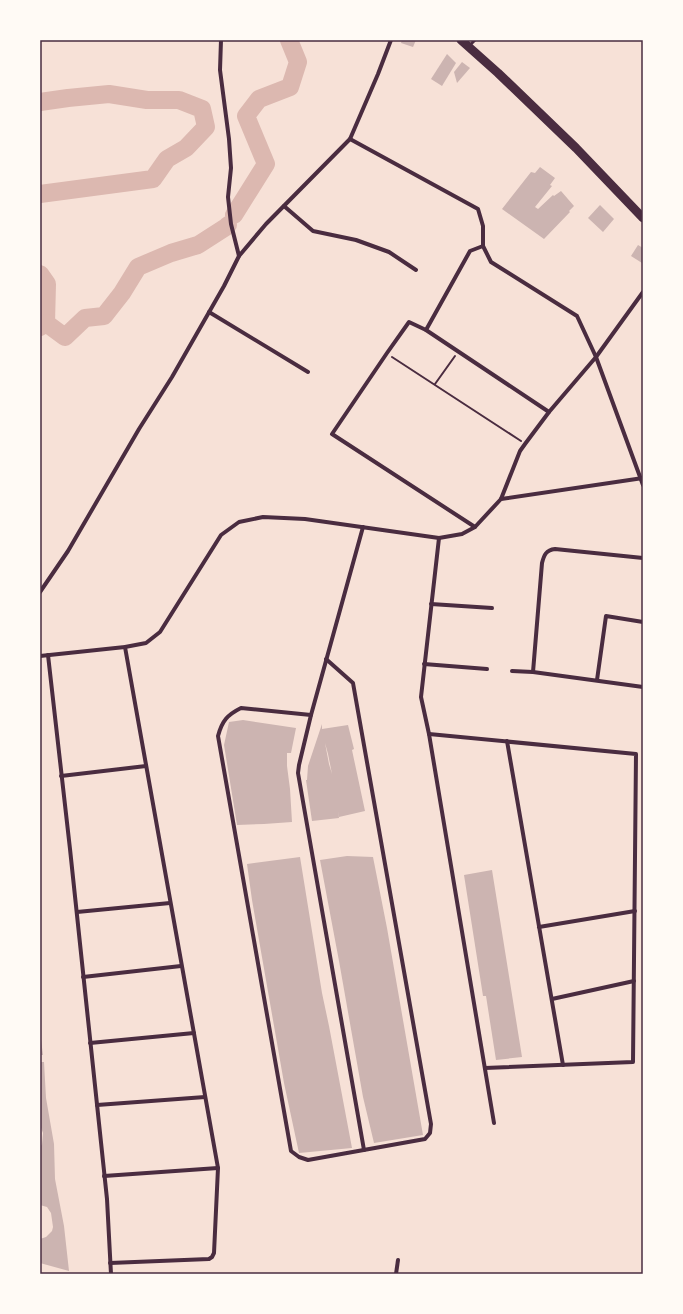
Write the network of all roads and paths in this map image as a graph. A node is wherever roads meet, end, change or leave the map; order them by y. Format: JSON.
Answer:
{"nodes":[{"id":1,"x":221,"y":40,"type":"edge"},
{"id":2,"x":391,"y":40,"type":"edge"},
{"id":3,"x":461,"y":40,"type":"edge"},
{"id":4,"x":472,"y":43,"type":"edge"},
{"id":5,"x":350,"y":139,"type":"junction"},
{"id":6,"x":284,"y":206,"type":"junction"},
{"id":7,"x":643,"y":218,"type":"edge"},
{"id":8,"x":483,"y":246,"type":"junction"},
{"id":9,"x":239,"y":256,"type":"junction"},
{"id":10,"x":416,"y":270,"type":"dead end"},
{"id":11,"x":643,"y":292,"type":"edge"},
{"id":12,"x":209,"y":312,"type":"junction"},
{"id":13,"x":426,"y":330,"type":"junction"},
{"id":14,"x":458,"y":352,"type":"junction"},
{"id":15,"x":387,"y":353,"type":"junction"},
{"id":16,"x":596,"y":357,"type":"junction"},
{"id":17,"x":308,"y":372,"type":"dead end"},
{"id":18,"x":435,"y":384,"type":"junction"},
{"id":19,"x":549,"y":412,"type":"junction"},
{"id":20,"x":525,"y":444,"type":"junction"},
{"id":21,"x":642,"y":478,"type":"edge"},
{"id":22,"x":643,"y":485,"type":"edge"},
{"id":23,"x":501,"y":499,"type":"junction"},
{"id":24,"x":363,"y":527,"type":"junction"},
{"id":25,"x":475,"y":527,"type":"junction"},
{"id":26,"x":439,"y":538,"type":"junction"},
{"id":27,"x":643,"y":558,"type":"edge"},
{"id":28,"x":40,"y":592,"type":"edge"},
{"id":29,"x":431,"y":604,"type":"junction"},
{"id":30,"x":492,"y":608,"type":"dead end"},
{"id":31,"x":643,"y":622,"type":"edge"},
{"id":32,"x":125,"y":647,"type":"junction"},
{"id":33,"x":48,"y":655,"type":"junction"},
{"id":34,"x":40,"y":656,"type":"edge"},
{"id":35,"x":326,"y":659,"type":"junction"},
{"id":36,"x":424,"y":664,"type":"junction"},
{"id":37,"x":487,"y":669,"type":"dead end"},
{"id":38,"x":512,"y":671,"type":"dead end"},
{"id":39,"x":533,"y":672,"type":"junction"},
{"id":40,"x":597,"y":680,"type":"junction"},
{"id":41,"x":643,"y":687,"type":"edge"},
{"id":42,"x":311,"y":715,"type":"junction"},
{"id":43,"x":429,"y":734,"type":"junction"},
{"id":44,"x":507,"y":741,"type":"junction"},
{"id":45,"x":146,"y":766,"type":"junction"},
{"id":46,"x":62,"y":776,"type":"junction"},
{"id":47,"x":170,"y":903,"type":"junction"},
{"id":48,"x":635,"y":911,"type":"junction"},
{"id":49,"x":77,"y":912,"type":"junction"},
{"id":50,"x":539,"y":927,"type":"junction"},
{"id":51,"x":181,"y":966,"type":"junction"},
{"id":52,"x":83,"y":977,"type":"junction"},
{"id":53,"x":634,"y":981,"type":"junction"},
{"id":54,"x":552,"y":1000,"type":"junction"},
{"id":55,"x":194,"y":1033,"type":"junction"},
{"id":56,"x":90,"y":1042,"type":"junction"},
{"id":57,"x":563,"y":1065,"type":"junction"},
{"id":58,"x":485,"y":1068,"type":"junction"},
{"id":59,"x":205,"y":1097,"type":"junction"},
{"id":60,"x":97,"y":1105,"type":"junction"},
{"id":61,"x":494,"y":1123,"type":"dead end"},
{"id":62,"x":364,"y":1150,"type":"junction"},
{"id":63,"x":218,"y":1168,"type":"junction"},
{"id":64,"x":104,"y":1176,"type":"junction"},
{"id":65,"x":398,"y":1260,"type":"dead end"},
{"id":66,"x":110,"y":1263,"type":"junction"},
{"id":67,"x":111,"y":1274,"type":"edge"},
{"id":68,"x":396,"y":1274,"type":"edge"}],
"edges":[{"from":1,"to":9,"type":"street"},
{"from":2,"to":5,"type":"street"},
{"from":3,"to":4,"type":"main road"},
{"from":4,"to":7,"type":"main road"},
{"from":5,"to":6,"type":"street"},
{"from":5,"to":8,"type":"street"},
{"from":6,"to":9,"type":"street"},
{"from":6,"to":10,"type":"street"},
{"from":8,"to":13,"type":"street"},
{"from":8,"to":16,"type":"street"},
{"from":9,"to":12,"type":"street"},
{"from":11,"to":16,"type":"street"},
{"from":12,"to":17,"type":"street"},
{"from":12,"to":28,"type":"street"},
{"from":13,"to":14,"type":"street"},
{"from":13,"to":15,"type":"street"},
{"from":14,"to":18,"type":"path"},
{"from":14,"to":19,"type":"street"},
{"from":15,"to":18,"type":"path"},
{"from":15,"to":25,"type":"street"},
{"from":16,"to":19,"type":"street"},
{"from":16,"to":21,"type":"street"},
{"from":18,"to":20,"type":"path"},
{"from":19,"to":20,"type":"street"},
{"from":20,"to":23,"type":"street"},
{"from":21,"to":22,"type":"street"},
{"from":21,"to":23,"type":"street"},
{"from":23,"to":25,"type":"street"},
{"from":24,"to":26,"type":"street"},
{"from":24,"to":32,"type":"street"},
{"from":24,"to":35,"type":"street"},
{"from":25,"to":26,"type":"street"},
{"from":26,"to":29,"type":"street"},
{"from":27,"to":39,"type":"street"},
{"from":29,"to":30,"type":"street"},
{"from":29,"to":36,"type":"street"},
{"from":31,"to":40,"type":"street"},
{"from":32,"to":33,"type":"street"},
{"from":32,"to":45,"type":"street"},
{"from":33,"to":34,"type":"street"},
{"from":33,"to":46,"type":"street"},
{"from":35,"to":42,"type":"street"},
{"from":35,"to":62,"type":"street"},
{"from":36,"to":37,"type":"street"},
{"from":36,"to":43,"type":"street"},
{"from":38,"to":39,"type":"street"},
{"from":39,"to":40,"type":"street"},
{"from":40,"to":41,"type":"street"},
{"from":42,"to":62,"type":"street"},
{"from":42,"to":62,"type":"street"},
{"from":43,"to":44,"type":"street"},
{"from":43,"to":58,"type":"street"},
{"from":44,"to":48,"type":"street"},
{"from":44,"to":50,"type":"street"},
{"from":45,"to":46,"type":"street"},
{"from":45,"to":47,"type":"street"},
{"from":46,"to":49,"type":"street"},
{"from":47,"to":49,"type":"street"},
{"from":47,"to":51,"type":"street"},
{"from":48,"to":50,"type":"street"},
{"from":48,"to":53,"type":"street"},
{"from":49,"to":52,"type":"street"},
{"from":50,"to":54,"type":"street"},
{"from":51,"to":52,"type":"street"},
{"from":51,"to":55,"type":"street"},
{"from":52,"to":56,"type":"street"},
{"from":53,"to":54,"type":"street"},
{"from":53,"to":57,"type":"street"},
{"from":54,"to":57,"type":"street"},
{"from":55,"to":56,"type":"street"},
{"from":55,"to":59,"type":"street"},
{"from":56,"to":60,"type":"street"},
{"from":57,"to":58,"type":"street"},
{"from":58,"to":61,"type":"street"},
{"from":59,"to":60,"type":"street"},
{"from":59,"to":63,"type":"street"},
{"from":60,"to":64,"type":"street"},
{"from":63,"to":64,"type":"street"},
{"from":63,"to":66,"type":"street"},
{"from":64,"to":66,"type":"street"},
{"from":65,"to":68,"type":"street"},
{"from":66,"to":67,"type":"street"}]}
